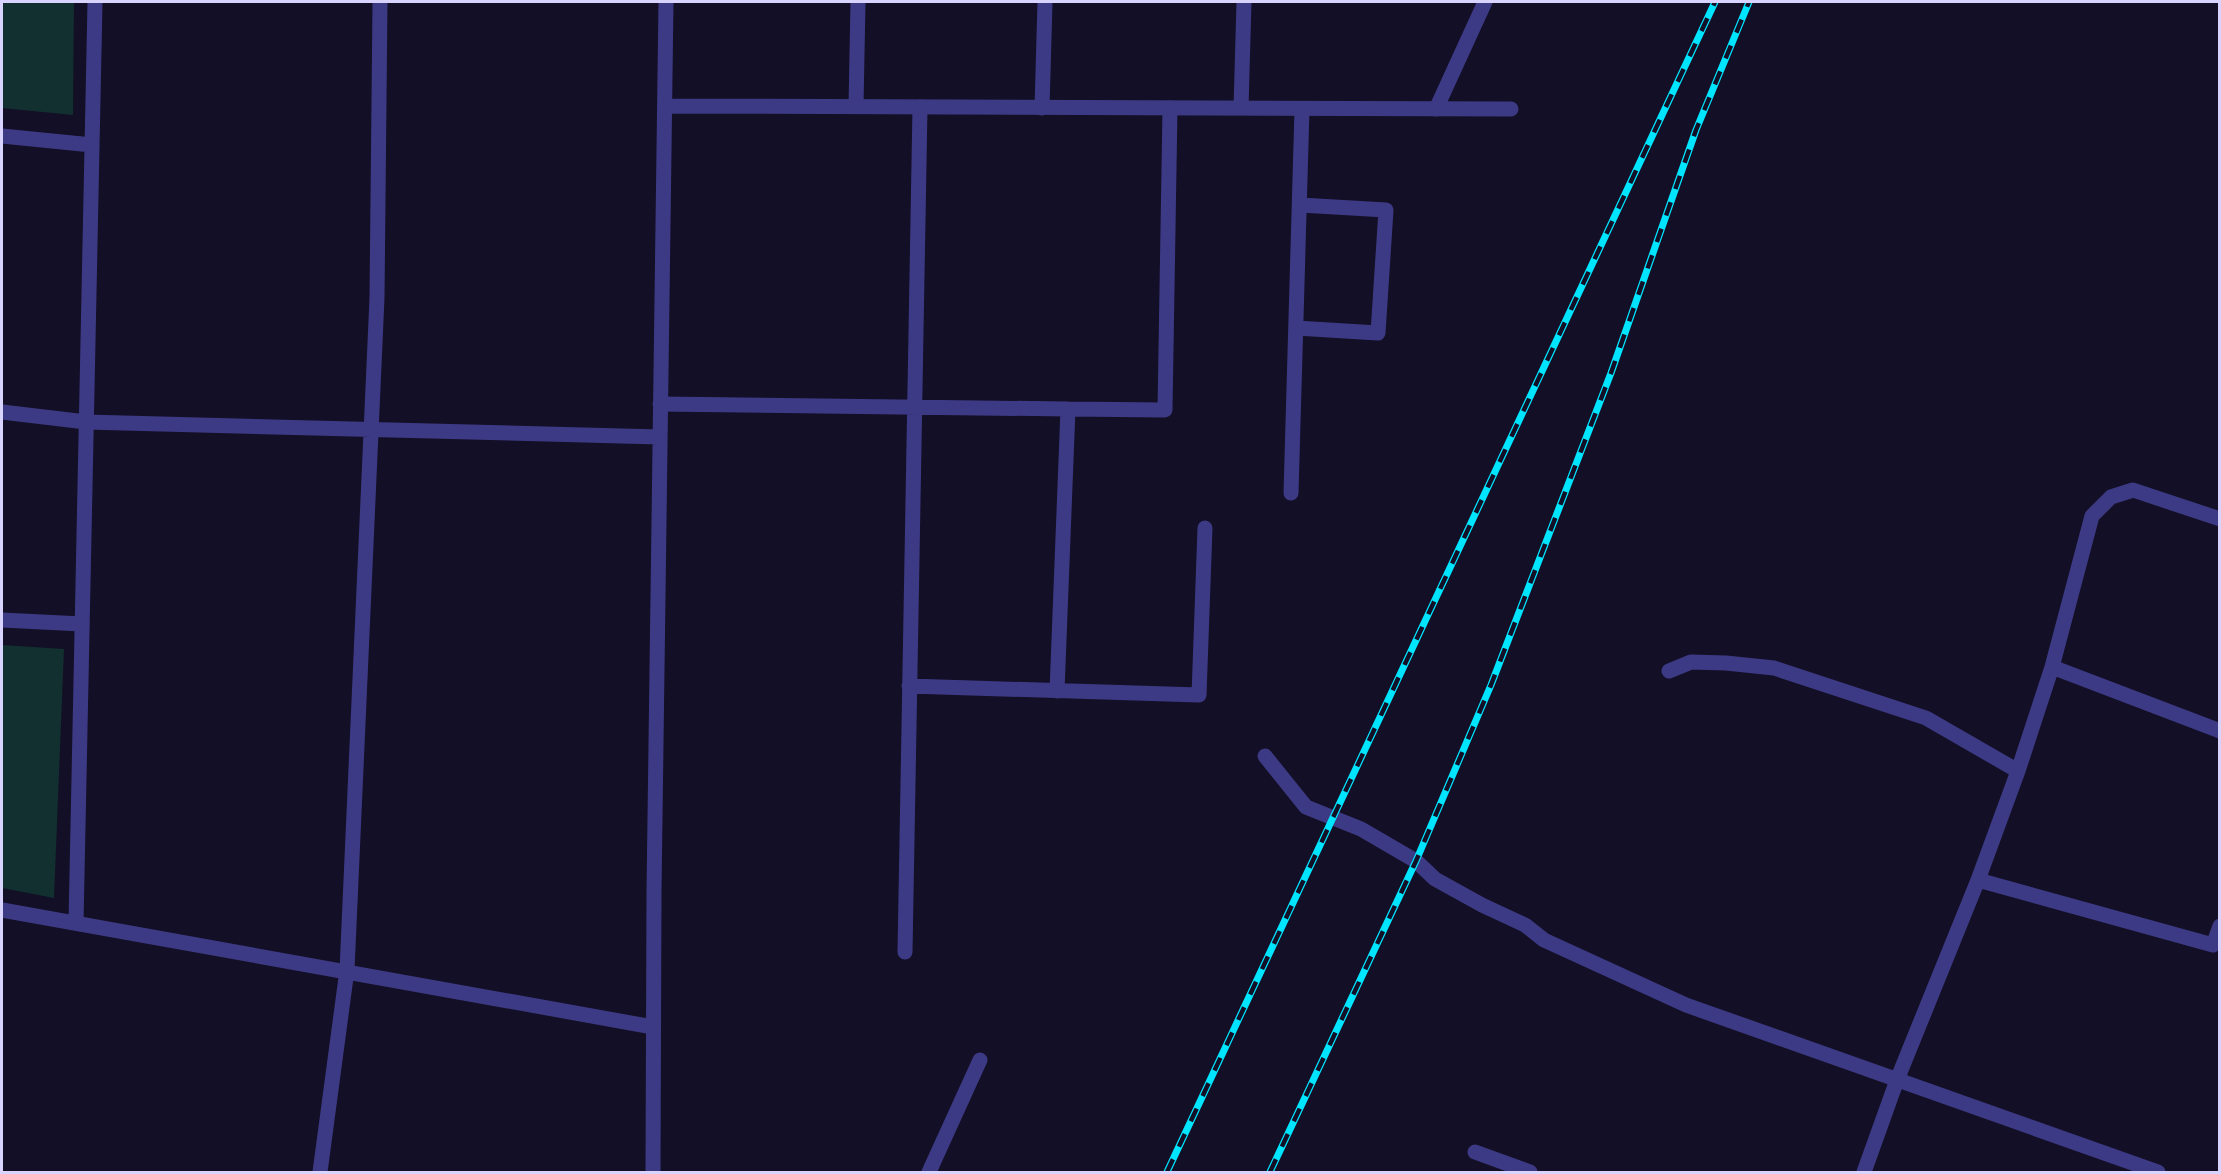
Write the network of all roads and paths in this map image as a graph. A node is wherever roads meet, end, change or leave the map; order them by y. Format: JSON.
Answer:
{"nodes":[{"id":1,"x":95,"y":2,"type":"edge"},
{"id":2,"x":380,"y":2,"type":"edge"},
{"id":3,"x":666,"y":2,"type":"edge"},
{"id":4,"x":858,"y":2,"type":"edge"},
{"id":5,"x":1045,"y":2,"type":"edge"},
{"id":6,"x":1244,"y":2,"type":"edge"},
{"id":7,"x":1485,"y":2,"type":"edge"},
{"id":8,"x":665,"y":106,"type":"junction"},
{"id":9,"x":856,"y":106,"type":"junction"},
{"id":10,"x":920,"y":107,"type":"junction"},
{"id":11,"x":1042,"y":108,"type":"junction"},
{"id":12,"x":1170,"y":108,"type":"junction"},
{"id":13,"x":1241,"y":108,"type":"junction"},
{"id":14,"x":1302,"y":109,"type":"junction"},
{"id":15,"x":1436,"y":109,"type":"junction"},
{"id":16,"x":1511,"y":110,"type":"dead end"},
{"id":17,"x":2,"y":136,"type":"edge"},
{"id":18,"x":92,"y":145,"type":"junction"},
{"id":19,"x":1300,"y":205,"type":"junction"},
{"id":20,"x":1296,"y":328,"type":"junction"},
{"id":21,"x":660,"y":405,"type":"junction"},
{"id":22,"x":914,"y":406,"type":"junction"},
{"id":23,"x":1068,"y":409,"type":"junction"},
{"id":24,"x":2,"y":412,"type":"edge"},
{"id":25,"x":86,"y":422,"type":"junction"},
{"id":26,"x":371,"y":430,"type":"junction"},
{"id":27,"x":660,"y":437,"type":"junction"},
{"id":28,"x":1291,"y":493,"type":"dead end"},
{"id":29,"x":2220,"y":519,"type":"edge"},
{"id":30,"x":1205,"y":528,"type":"dead end"},
{"id":31,"x":2,"y":621,"type":"edge"},
{"id":32,"x":82,"y":624,"type":"junction"},
{"id":33,"x":2052,"y":668,"type":"junction"},
{"id":34,"x":1669,"y":671,"type":"dead end"},
{"id":35,"x":909,"y":686,"type":"junction"},
{"id":36,"x":1057,"y":691,"type":"junction"},
{"id":37,"x":2220,"y":730,"type":"edge"},
{"id":38,"x":1265,"y":756,"type":"dead end"},
{"id":39,"x":2018,"y":771,"type":"junction"},
{"id":40,"x":1978,"y":880,"type":"junction"},
{"id":41,"x":2,"y":910,"type":"edge"},
{"id":42,"x":76,"y":923,"type":"junction"},
{"id":43,"x":2220,"y":926,"type":"edge"},
{"id":44,"x":905,"y":952,"type":"dead end"},
{"id":45,"x":347,"y":970,"type":"junction"},
{"id":46,"x":653,"y":1027,"type":"junction"},
{"id":47,"x":980,"y":1060,"type":"dead end"},
{"id":48,"x":1897,"y":1080,"type":"junction"},
{"id":49,"x":1475,"y":1152,"type":"dead end"},
{"id":50,"x":320,"y":1173,"type":"edge"},
{"id":51,"x":653,"y":1173,"type":"edge"},
{"id":52,"x":929,"y":1173,"type":"edge"},
{"id":53,"x":1530,"y":1173,"type":"edge"},
{"id":54,"x":1864,"y":1173,"type":"edge"},
{"id":55,"x":2158,"y":1173,"type":"edge"}],
"edges":[{"from":1,"to":18,"type":"street"},
{"from":2,"to":26,"type":"street"},
{"from":3,"to":8,"type":"street"},
{"from":4,"to":9,"type":"street"},
{"from":5,"to":11,"type":"street"},
{"from":6,"to":13,"type":"street"},
{"from":7,"to":15,"type":"street"},
{"from":8,"to":9,"type":"street"},
{"from":8,"to":21,"type":"street"},
{"from":9,"to":10,"type":"street"},
{"from":10,"to":11,"type":"street"},
{"from":10,"to":22,"type":"street"},
{"from":11,"to":12,"type":"street"},
{"from":12,"to":13,"type":"street"},
{"from":12,"to":23,"type":"street"},
{"from":13,"to":14,"type":"street"},
{"from":14,"to":15,"type":"street"},
{"from":14,"to":19,"type":"street"},
{"from":15,"to":16,"type":"street"},
{"from":17,"to":18,"type":"street"},
{"from":18,"to":25,"type":"street"},
{"from":19,"to":20,"type":"street"},
{"from":19,"to":20,"type":"street"},
{"from":20,"to":28,"type":"street"},
{"from":21,"to":22,"type":"street"},
{"from":21,"to":27,"type":"street"},
{"from":22,"to":23,"type":"street"},
{"from":22,"to":35,"type":"street"},
{"from":23,"to":36,"type":"street"},
{"from":24,"to":25,"type":"street"},
{"from":25,"to":26,"type":"street"},
{"from":25,"to":32,"type":"street"},
{"from":26,"to":27,"type":"street"},
{"from":26,"to":45,"type":"street"},
{"from":27,"to":46,"type":"street"},
{"from":29,"to":33,"type":"street"},
{"from":30,"to":36,"type":"street"},
{"from":31,"to":32,"type":"street"},
{"from":32,"to":42,"type":"street"},
{"from":33,"to":37,"type":"street"},
{"from":33,"to":39,"type":"street"},
{"from":34,"to":39,"type":"street"},
{"from":35,"to":36,"type":"street"},
{"from":35,"to":44,"type":"street"},
{"from":38,"to":48,"type":"street"},
{"from":39,"to":40,"type":"street"},
{"from":40,"to":43,"type":"street"},
{"from":40,"to":48,"type":"street"},
{"from":41,"to":42,"type":"street"},
{"from":42,"to":45,"type":"street"},
{"from":45,"to":46,"type":"street"},
{"from":45,"to":50,"type":"street"},
{"from":46,"to":51,"type":"street"},
{"from":47,"to":52,"type":"street"},
{"from":48,"to":54,"type":"street"},
{"from":48,"to":55,"type":"street"},
{"from":49,"to":53,"type":"street"}]}
